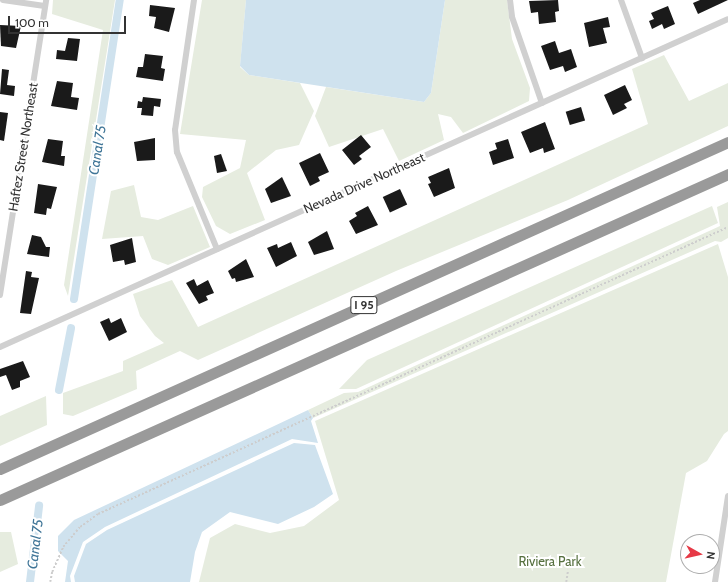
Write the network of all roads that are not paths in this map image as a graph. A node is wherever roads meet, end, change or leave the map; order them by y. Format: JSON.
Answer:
{"nodes":[{"id":1,"x":3,"y":0,"type":"edge"},
{"id":2,"x":194,"y":0,"type":"edge"},
{"id":3,"x":510,"y":0,"type":"edge"},
{"id":4,"x":622,"y":0,"type":"edge"},
{"id":5,"x":46,"y":3,"type":"edge"},
{"id":6,"x":728,"y":19,"type":"edge"},
{"id":7,"x":642,"y":58,"type":"junction"},
{"id":8,"x":542,"y":103,"type":"junction"},
{"id":9,"x":728,"y":142,"type":"edge"},
{"id":10,"x":728,"y":174,"type":"edge"},
{"id":11,"x":218,"y":249,"type":"junction"},
{"id":12,"x":0,"y":295,"type":"edge"},
{"id":13,"x":0,"y":347,"type":"edge"},
{"id":14,"x":0,"y":469,"type":"edge"},
{"id":15,"x":728,"y":496,"type":"edge"},
{"id":16,"x":0,"y":500,"type":"edge"},
{"id":17,"x":715,"y":582,"type":"edge"}],
"edges":[{"from":1,"to":5,"type":"street"},
{"from":2,"to":11,"type":"street"},
{"from":3,"to":8,"type":"street"},
{"from":4,"to":7,"type":"street"},
{"from":5,"to":12,"type":"street","name":"Haftez Street Northeast"},
{"from":6,"to":7,"type":"street","name":"Nevada Drive Northeast"},
{"from":7,"to":8,"type":"street","name":"Nevada Drive Northeast"},
{"from":8,"to":11,"type":"street","name":"Nevada Drive Northeast"},
{"from":9,"to":14,"type":"highway","number":"I 95"},
{"from":10,"to":16,"type":"highway","number":"I 95"},
{"from":11,"to":13,"type":"street","name":"Nevada Drive Northeast"},
{"from":15,"to":17,"type":"street"}]}
